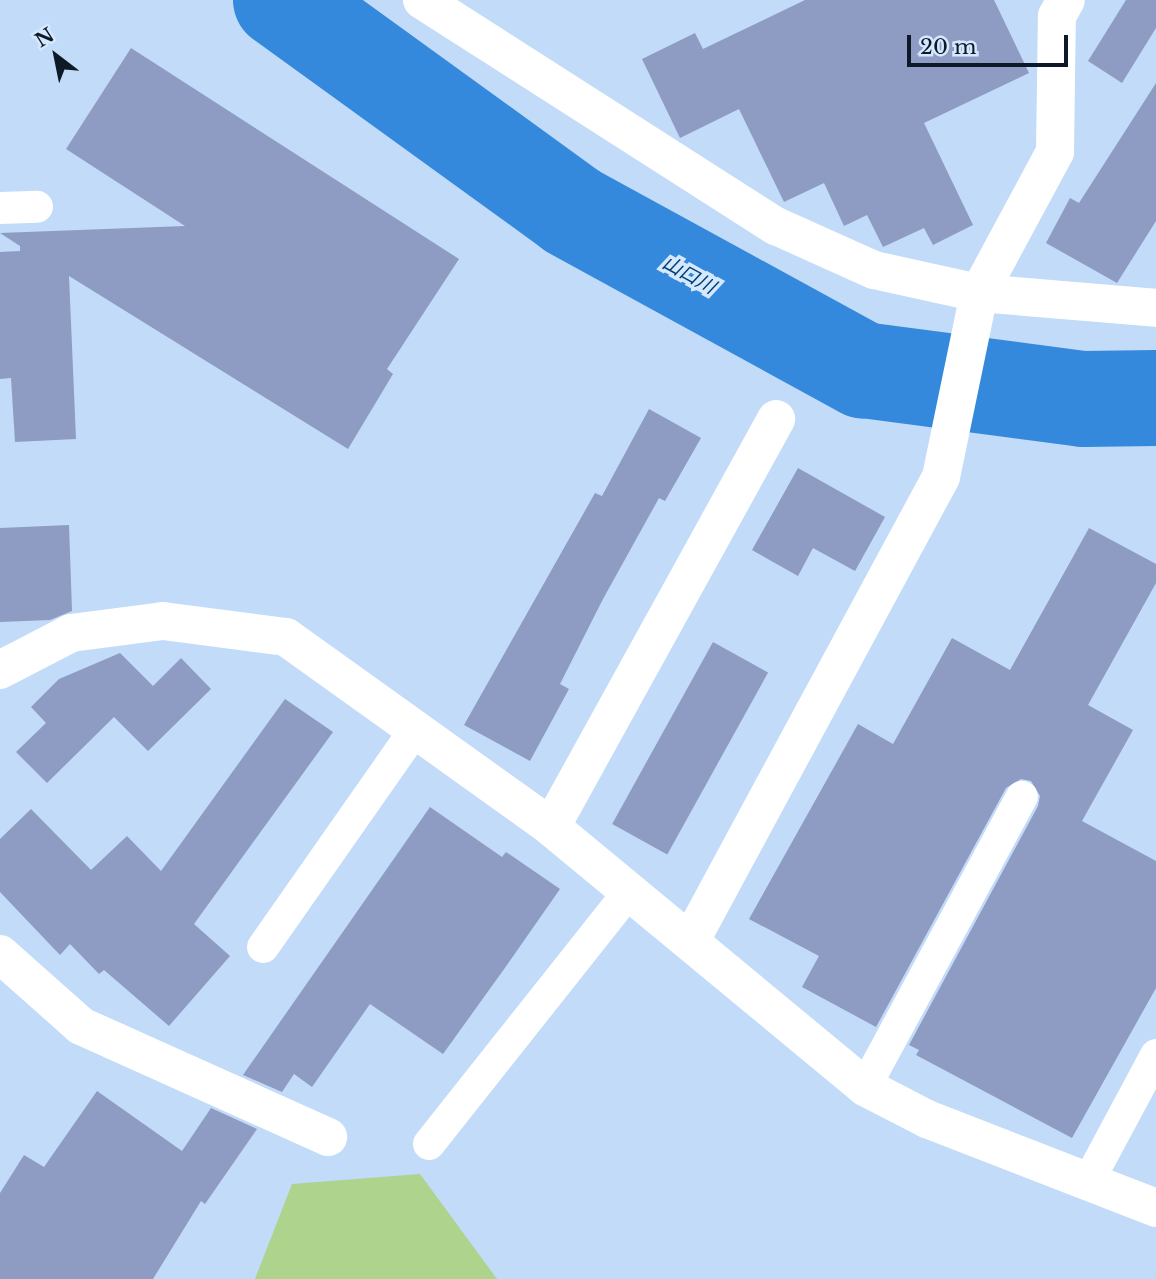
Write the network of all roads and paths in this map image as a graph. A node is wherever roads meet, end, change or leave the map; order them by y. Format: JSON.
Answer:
{"nodes":[{"id":1,"x":422,"y":0,"type":"edge"},
{"id":2,"x":1057,"y":5,"type":"edge"},
{"id":3,"x":37,"y":207,"type":"dead end"},
{"id":4,"x":0,"y":208,"type":"edge"},
{"id":5,"x":979,"y":293,"type":"junction"},
{"id":6,"x":1156,"y":307,"type":"edge"},
{"id":7,"x":776,"y":419,"type":"dead end"},
{"id":8,"x":0,"y":670,"type":"edge"},
{"id":9,"x":414,"y":731,"type":"junction"},
{"id":10,"x":1022,"y":797,"type":"dead end"},
{"id":11,"x":551,"y":827,"type":"junction"},
{"id":12,"x":630,"y":890,"type":"junction"},
{"id":13,"x":691,"y":940,"type":"junction"},
{"id":14,"x":263,"y":947,"type":"dead end"},
{"id":15,"x":0,"y":954,"type":"edge"},
{"id":16,"x":1156,"y":1055,"type":"edge"},
{"id":17,"x":866,"y":1087,"type":"junction"},
{"id":18,"x":328,"y":1137,"type":"dead end"},
{"id":19,"x":429,"y":1144,"type":"dead end"},
{"id":20,"x":1088,"y":1182,"type":"junction"},
{"id":21,"x":1156,"y":1208,"type":"edge"}],
"edges":[{"from":1,"to":5,"type":"street"},
{"from":2,"to":5,"type":"street"},
{"from":3,"to":4,"type":"lane"},
{"from":5,"to":6,"type":"street"},
{"from":5,"to":13,"type":"street"},
{"from":7,"to":11,"type":"street"},
{"from":8,"to":9,"type":"street"},
{"from":9,"to":11,"type":"street"},
{"from":9,"to":14,"type":"lane"},
{"from":10,"to":17,"type":"lane"},
{"from":11,"to":12,"type":"street"},
{"from":12,"to":13,"type":"street"},
{"from":12,"to":19,"type":"lane"},
{"from":13,"to":17,"type":"street"},
{"from":15,"to":18,"type":"street"},
{"from":16,"to":20,"type":"lane"},
{"from":17,"to":20,"type":"street"},
{"from":20,"to":21,"type":"street"}]}
